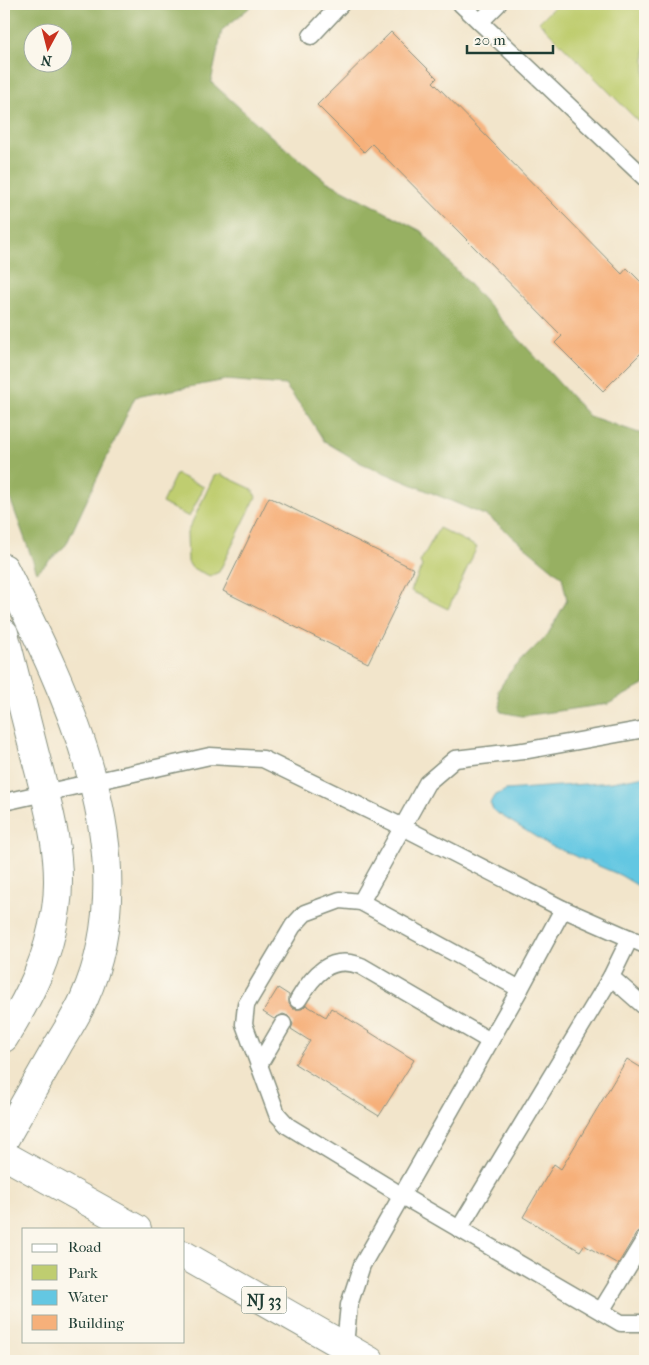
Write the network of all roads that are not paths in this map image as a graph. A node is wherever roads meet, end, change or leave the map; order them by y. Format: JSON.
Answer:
{"nodes":[{"id":1,"x":341,"y":4,"type":"edge"},
{"id":2,"x":461,"y":4,"type":"edge"},
{"id":3,"x":498,"y":4,"type":"edge"},
{"id":4,"x":480,"y":22,"type":"junction"},
{"id":5,"x":311,"y":36,"type":"dead end"},
{"id":6,"x":645,"y":178,"type":"edge"},
{"id":7,"x":4,"y":568,"type":"edge"},
{"id":8,"x":4,"y":634,"type":"edge"},
{"id":9,"x":645,"y":729,"type":"edge"},
{"id":10,"x":94,"y":782,"type":"junction"},
{"id":11,"x":45,"y":794,"type":"junction"},
{"id":12,"x":4,"y":802,"type":"edge"},
{"id":13,"x":401,"y":826,"type":"junction"},
{"id":14,"x":361,"y":902,"type":"junction"},
{"id":15,"x":563,"y":909,"type":"junction"},
{"id":16,"x":630,"y":938,"type":"junction"},
{"id":17,"x":645,"y":945,"type":"edge"},
{"id":18,"x":611,"y":977,"type":"junction"},
{"id":19,"x":520,"y":989,"type":"junction"},
{"id":20,"x":298,"y":1000,"type":"dead end"},
{"id":21,"x":645,"y":1007,"type":"edge"},
{"id":22,"x":283,"y":1024,"type":"dead end"},
{"id":23,"x":4,"y":1038,"type":"edge"},
{"id":24,"x":490,"y":1041,"type":"junction"},
{"id":25,"x":259,"y":1065,"type":"junction"},
{"id":26,"x":4,"y":1140,"type":"edge"},
{"id":27,"x":4,"y":1155,"type":"edge"},
{"id":28,"x":401,"y":1195,"type":"junction"},
{"id":29,"x":135,"y":1228,"type":"edge"},
{"id":30,"x":459,"y":1229,"type":"junction"},
{"id":31,"x":645,"y":1239,"type":"edge"},
{"id":32,"x":185,"y":1256,"type":"edge"},
{"id":33,"x":601,"y":1311,"type":"junction"},
{"id":34,"x":645,"y":1323,"type":"edge"},
{"id":35,"x":345,"y":1345,"type":"junction"},
{"id":36,"x":370,"y":1361,"type":"edge"}],
"edges":[{"from":1,"to":5,"type":"lane"},
{"from":2,"to":4,"type":"lane"},
{"from":3,"to":4,"type":"lane"},
{"from":4,"to":6,"type":"lane"},
{"from":7,"to":10,"type":"street"},
{"from":8,"to":11,"type":"street"},
{"from":9,"to":13,"type":"lane"},
{"from":10,"to":11,"type":"lane"},
{"from":10,"to":13,"type":"lane"},
{"from":10,"to":26,"type":"street"},
{"from":11,"to":12,"type":"lane"},
{"from":11,"to":23,"type":"street"},
{"from":13,"to":14,"type":"lane"},
{"from":13,"to":15,"type":"lane"},
{"from":14,"to":19,"type":"lane"},
{"from":14,"to":25,"type":"lane"},
{"from":15,"to":16,"type":"lane"},
{"from":15,"to":19,"type":"lane"},
{"from":16,"to":17,"type":"lane"},
{"from":16,"to":18,"type":"lane"},
{"from":18,"to":21,"type":"lane"},
{"from":18,"to":30,"type":"lane"},
{"from":19,"to":24,"type":"lane"},
{"from":20,"to":24,"type":"lane"},
{"from":22,"to":25,"type":"lane"},
{"from":24,"to":28,"type":"lane"},
{"from":25,"to":28,"type":"lane"},
{"from":27,"to":29,"type":"street"},
{"from":28,"to":30,"type":"lane"},
{"from":28,"to":35,"type":"lane"},
{"from":30,"to":33,"type":"lane"},
{"from":31,"to":33,"type":"lane"},
{"from":32,"to":35,"type":"street","number":"NJ 33"},
{"from":33,"to":34,"type":"lane"},
{"from":35,"to":36,"type":"street","number":"NJ 33"}]}
